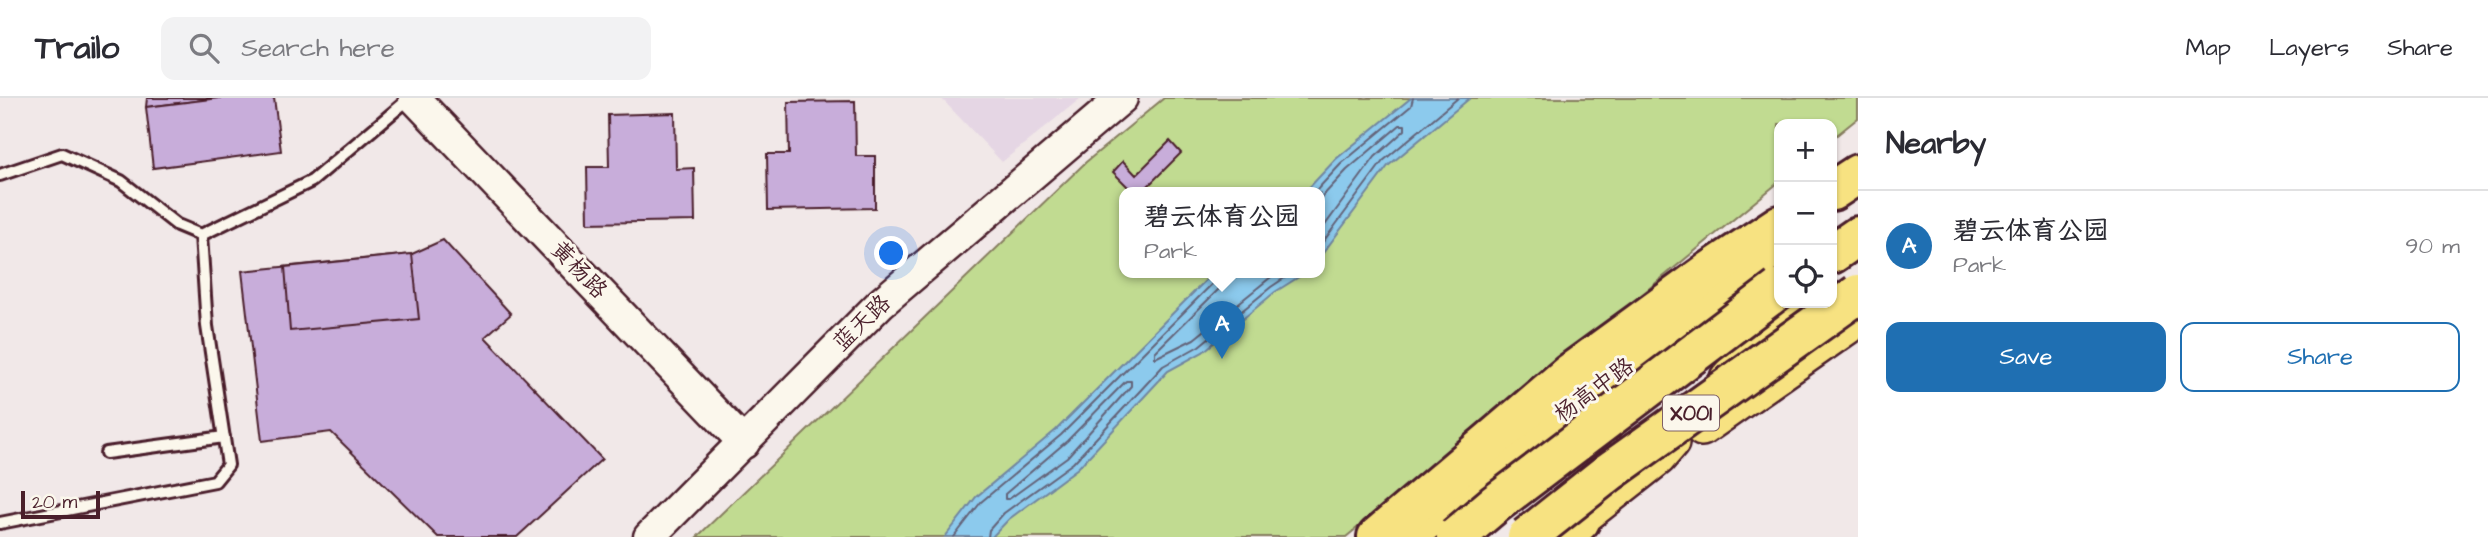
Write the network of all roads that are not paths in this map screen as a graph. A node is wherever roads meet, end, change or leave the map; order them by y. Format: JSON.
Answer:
{"nodes":[{"id":1,"x":412,"y":98,"type":"edge"},
{"id":2,"x":1122,"y":98,"type":"edge"},
{"id":3,"x":0,"y":175,"type":"edge"},
{"id":4,"x":1858,"y":175,"type":"edge"},
{"id":5,"x":1837,"y":188,"type":"edge"},
{"id":6,"x":1837,"y":195,"type":"edge"},
{"id":7,"x":1774,"y":228,"type":"edge"},
{"id":8,"x":201,"y":235,"type":"junction"},
{"id":9,"x":1858,"y":236,"type":"edge"},
{"id":10,"x":1858,"y":244,"type":"edge"},
{"id":11,"x":1774,"y":249,"type":"edge"},
{"id":12,"x":1837,"y":251,"type":"edge"},
{"id":13,"x":1837,"y":264,"type":"edge"},
{"id":14,"x":1774,"y":293,"type":"edge"},
{"id":15,"x":1858,"y":294,"type":"edge"},
{"id":16,"x":1791,"y":308,"type":"edge"},
{"id":17,"x":1858,"y":320,"type":"edge"},
{"id":18,"x":224,"y":438,"type":"junction"},
{"id":19,"x":744,"y":443,"type":"junction"},
{"id":20,"x":106,"y":453,"type":"dead end"},
{"id":21,"x":1660,"y":458,"type":"junction"},
{"id":22,"x":0,"y":523,"type":"edge"},
{"id":23,"x":1568,"y":532,"type":"edge"},
{"id":24,"x":649,"y":537,"type":"edge"},
{"id":25,"x":1377,"y":537,"type":"edge"},
{"id":26,"x":1410,"y":537,"type":"edge"},
{"id":27,"x":1456,"y":537,"type":"edge"},
{"id":28,"x":1527,"y":537,"type":"edge"}],
"edges":[{"from":1,"to":8,"type":"lane"},
{"from":1,"to":19,"type":"street","name":"黄杨路"},
{"from":2,"to":19,"type":"street","name":"蓝天路"},
{"from":3,"to":8,"type":"lane"},
{"from":4,"to":5,"type":"highway"},
{"from":4,"to":6,"type":"main road"},
{"from":7,"to":25,"type":"highway"},
{"from":8,"to":18,"type":"lane"},
{"from":9,"to":12,"type":"highway"},
{"from":10,"to":13,"type":"main road"},
{"from":11,"to":26,"type":"main road","name":"杨高中路"},
{"from":14,"to":27,"type":"highway","name":"杨高中路","number":"X001","bridge":true},
{"from":15,"to":28,"type":"highway","number":"X001","bridge":true},
{"from":16,"to":21,"type":"main road","number":"X001"},
{"from":17,"to":21,"type":"main road","number":"X001"},
{"from":18,"to":20,"type":"lane"},
{"from":18,"to":22,"type":"lane"},
{"from":19,"to":24,"type":"street","name":"蓝天路"},
{"from":21,"to":23,"type":"main road","number":"X001"}]}
